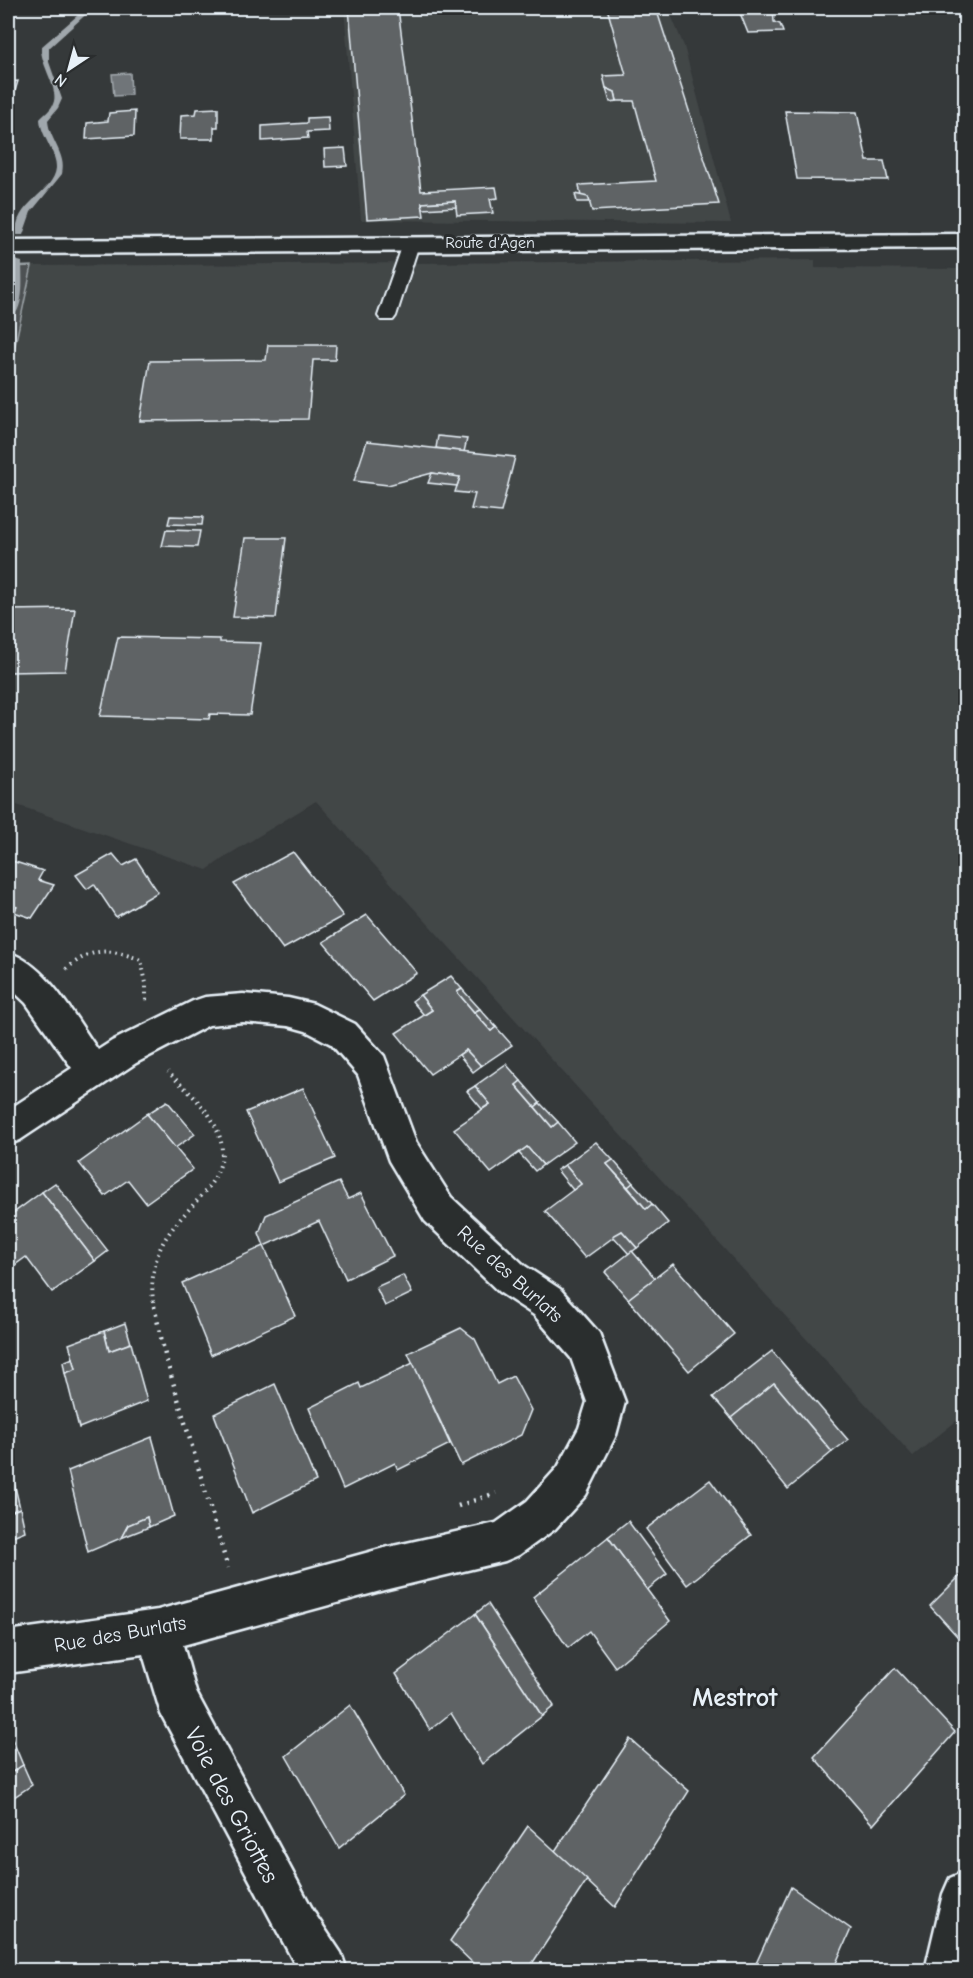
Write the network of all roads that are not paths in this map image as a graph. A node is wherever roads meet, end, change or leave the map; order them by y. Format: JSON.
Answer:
{"nodes":[{"id":1,"x":966,"y":241,"type":"edge"},
{"id":2,"x":411,"y":243,"type":"junction"},
{"id":3,"x":11,"y":247,"type":"edge"},
{"id":4,"x":387,"y":316,"type":"dead end"},
{"id":5,"x":8,"y":966,"type":"edge"},
{"id":6,"x":94,"y":1072,"type":"junction"},
{"id":7,"x":8,"y":1129,"type":"edge"},
{"id":8,"x":158,"y":1631,"type":"junction"},
{"id":9,"x":8,"y":1652,"type":"edge"},
{"id":10,"x":966,"y":1894,"type":"edge"},
{"id":11,"x":324,"y":1971,"type":"edge"},
{"id":12,"x":948,"y":1971,"type":"edge"}],
"edges":[{"from":1,"to":2,"type":"street","name":"Route d'Agen"},
{"from":2,"to":3,"type":"street","name":"Route d'Agen"},
{"from":2,"to":4,"type":"lane"},
{"from":5,"to":6,"type":"street"},
{"from":6,"to":7,"type":"street","name":"Rue des Burlats"},
{"from":6,"to":8,"type":"street","name":"Rue des Burlats"},
{"from":8,"to":9,"type":"street","name":"Rue des Burlats"},
{"from":8,"to":11,"type":"street","name":"Voie des Griottes"},
{"from":10,"to":12,"type":"street"}]}
